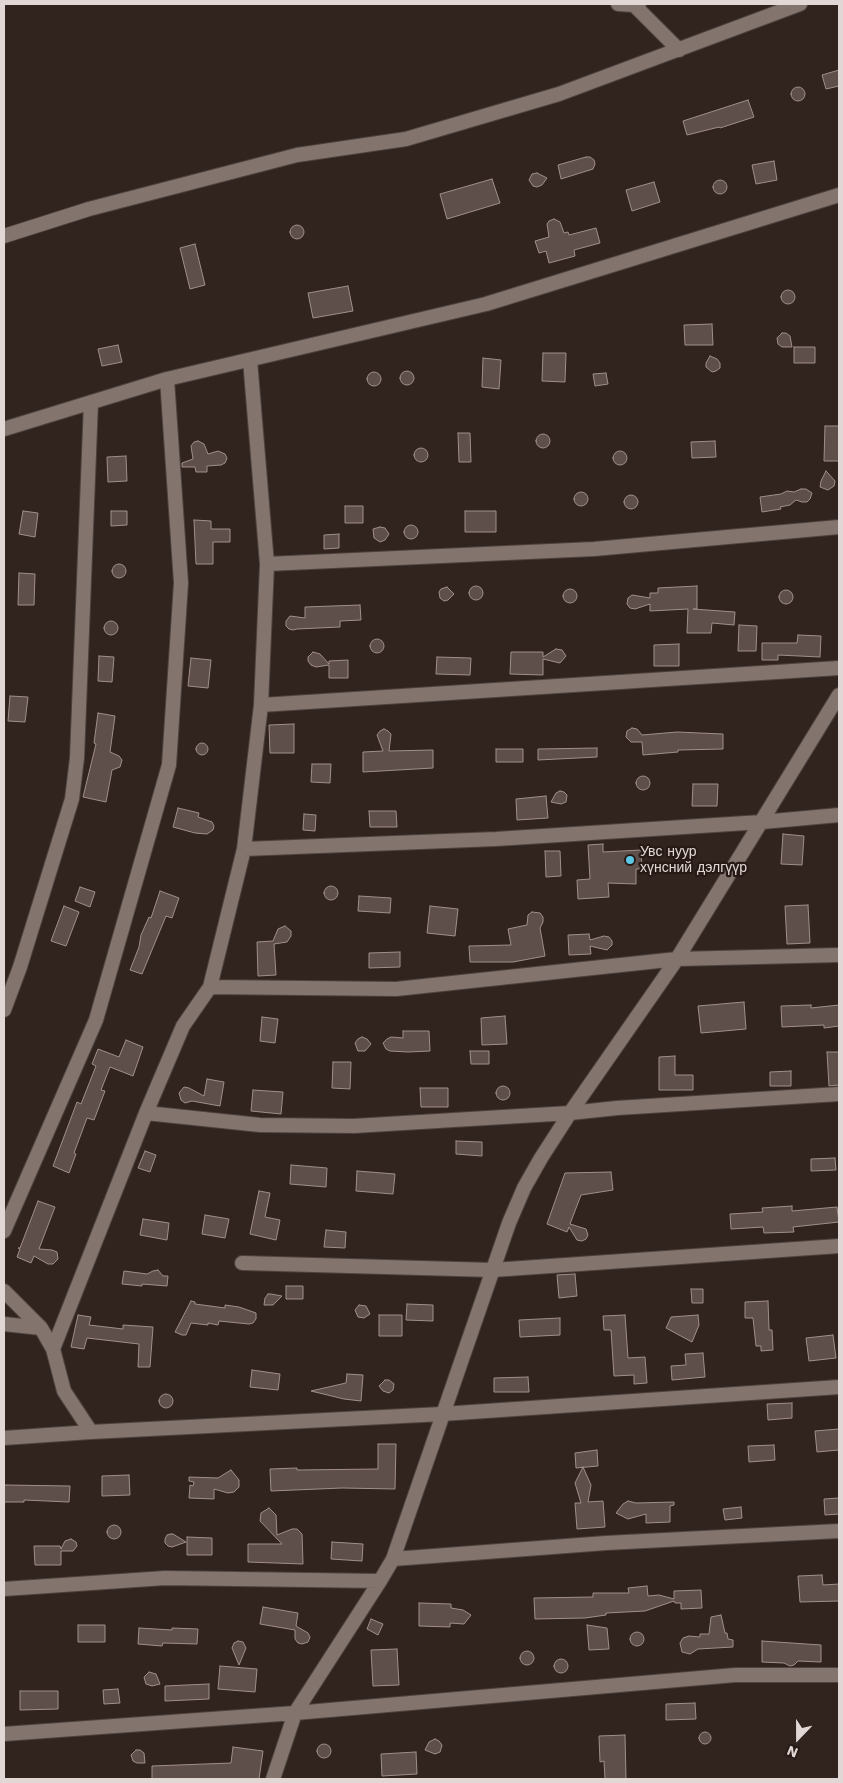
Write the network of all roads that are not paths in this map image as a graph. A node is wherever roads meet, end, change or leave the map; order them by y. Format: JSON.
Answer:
{"nodes":[{"id":1,"x":618,"y":4,"type":"edge"},
{"id":2,"x":635,"y":4,"type":"edge"},
{"id":3,"x":800,"y":4,"type":"edge"},
{"id":4,"x":679,"y":50,"type":"junction"},
{"id":5,"x":839,"y":195,"type":"edge"},
{"id":6,"x":4,"y":236,"type":"edge"},
{"id":7,"x":250,"y":360,"type":"junction"},
{"id":8,"x":167,"y":379,"type":"junction"},
{"id":9,"x":91,"y":402,"type":"junction"},
{"id":10,"x":4,"y":429,"type":"edge"},
{"id":11,"x":839,"y":526,"type":"edge"},
{"id":12,"x":267,"y":564,"type":"junction"},
{"id":13,"x":839,"y":668,"type":"edge"},
{"id":14,"x":839,"y":694,"type":"edge"},
{"id":15,"x":261,"y":705,"type":"junction"},
{"id":16,"x":839,"y":815,"type":"edge"},
{"id":17,"x":762,"y":822,"type":"junction"},
{"id":18,"x":244,"y":849,"type":"junction"},
{"id":19,"x":839,"y":955,"type":"edge"},
{"id":20,"x":676,"y":959,"type":"junction"},
{"id":21,"x":210,"y":987,"type":"junction"},
{"id":22,"x":4,"y":1010,"type":"edge"},
{"id":23,"x":839,"y":1094,"type":"edge"},
{"id":24,"x":146,"y":1113,"type":"junction"},
{"id":25,"x":570,"y":1113,"type":"junction"},
{"id":26,"x":4,"y":1231,"type":"edge"},
{"id":27,"x":839,"y":1246,"type":"edge"},
{"id":28,"x":242,"y":1263,"type":"dead end"},
{"id":29,"x":493,"y":1270,"type":"junction"},
{"id":30,"x":4,"y":1291,"type":"edge"},
{"id":31,"x":4,"y":1324,"type":"edge"},
{"id":32,"x":41,"y":1328,"type":"junction"},
{"id":33,"x":53,"y":1349,"type":"junction"},
{"id":34,"x":839,"y":1387,"type":"edge"},
{"id":35,"x":442,"y":1414,"type":"junction"},
{"id":36,"x":91,"y":1432,"type":"junction"},
{"id":37,"x":4,"y":1438,"type":"edge"},
{"id":38,"x":839,"y":1531,"type":"edge"},
{"id":39,"x":393,"y":1558,"type":"junction"},
{"id":40,"x":380,"y":1581,"type":"junction"},
{"id":41,"x":4,"y":1588,"type":"edge"},
{"id":42,"x":839,"y":1675,"type":"edge"},
{"id":43,"x":294,"y":1713,"type":"junction"},
{"id":44,"x":4,"y":1734,"type":"edge"},
{"id":45,"x":273,"y":1779,"type":"edge"}],
"edges":[{"from":1,"to":2,"type":"street"},
{"from":2,"to":4,"type":"street"},
{"from":3,"to":4,"type":"street"},
{"from":4,"to":6,"type":"street"},
{"from":5,"to":7,"type":"street"},
{"from":7,"to":8,"type":"street"},
{"from":7,"to":12,"type":"street"},
{"from":8,"to":9,"type":"street"},
{"from":8,"to":26,"type":"street"},
{"from":9,"to":10,"type":"street"},
{"from":9,"to":22,"type":"street"},
{"from":11,"to":12,"type":"street"},
{"from":12,"to":15,"type":"street"},
{"from":13,"to":15,"type":"street"},
{"from":14,"to":17,"type":"street"},
{"from":15,"to":18,"type":"street"},
{"from":16,"to":17,"type":"street"},
{"from":17,"to":18,"type":"street"},
{"from":17,"to":20,"type":"street"},
{"from":18,"to":21,"type":"street"},
{"from":19,"to":20,"type":"street"},
{"from":20,"to":21,"type":"street"},
{"from":20,"to":25,"type":"street"},
{"from":21,"to":24,"type":"street"},
{"from":23,"to":25,"type":"street"},
{"from":24,"to":25,"type":"street"},
{"from":24,"to":33,"type":"street"},
{"from":25,"to":29,"type":"street"},
{"from":27,"to":29,"type":"street"},
{"from":28,"to":29,"type":"street"},
{"from":29,"to":35,"type":"street"},
{"from":30,"to":32,"type":"street"},
{"from":31,"to":32,"type":"street"},
{"from":32,"to":33,"type":"street"},
{"from":33,"to":36,"type":"street"},
{"from":34,"to":35,"type":"street"},
{"from":35,"to":36,"type":"street"},
{"from":35,"to":39,"type":"street"},
{"from":36,"to":37,"type":"street"},
{"from":38,"to":39,"type":"street"},
{"from":39,"to":40,"type":"street"},
{"from":40,"to":41,"type":"street"},
{"from":40,"to":43,"type":"street"},
{"from":42,"to":43,"type":"street"},
{"from":43,"to":44,"type":"street"},
{"from":43,"to":45,"type":"street"}]}
